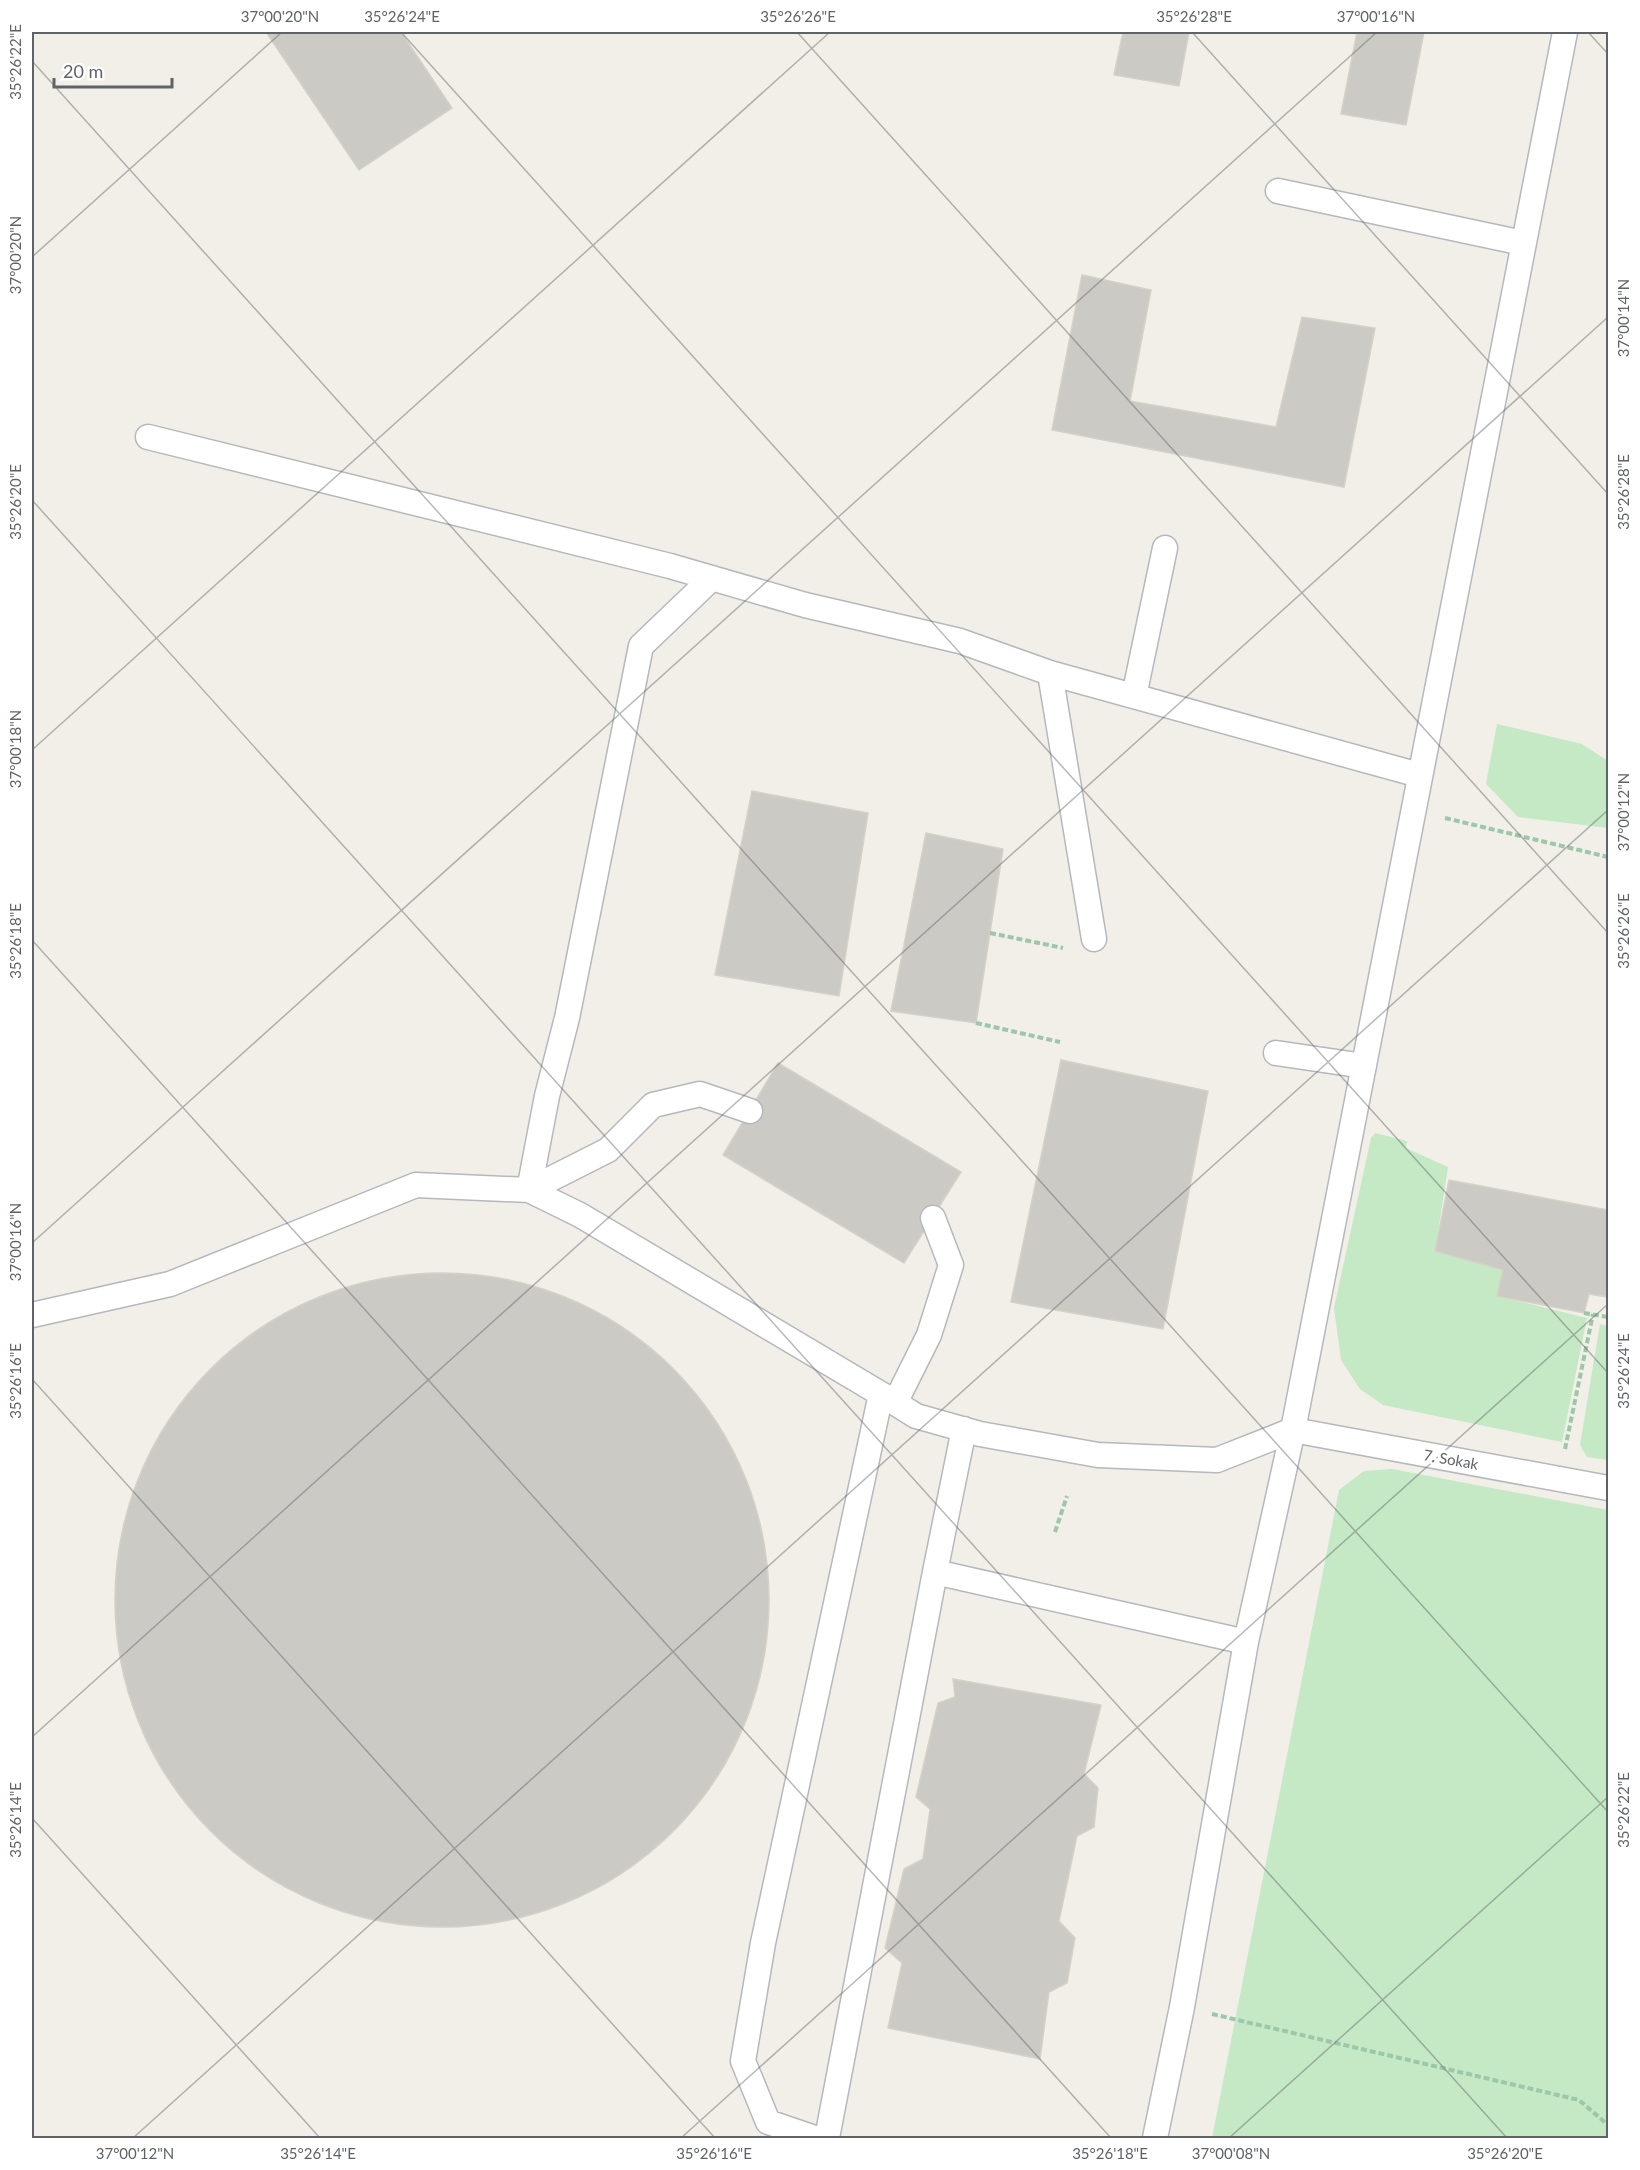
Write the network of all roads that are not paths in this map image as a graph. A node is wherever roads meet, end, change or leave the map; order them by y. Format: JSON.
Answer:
{"nodes":[{"id":1,"x":1565,"y":32,"type":"edge"},
{"id":2,"x":1278,"y":191,"type":"dead end"},
{"id":3,"x":1523,"y":243,"type":"junction"},
{"id":4,"x":148,"y":437,"type":"dead end"},
{"id":5,"x":1165,"y":548,"type":"dead end"},
{"id":6,"x":712,"y":578,"type":"junction"},
{"id":7,"x":1050,"y":673,"type":"junction"},
{"id":8,"x":1134,"y":696,"type":"junction"},
{"id":9,"x":1419,"y":775,"type":"junction"},
{"id":10,"x":1095,"y":939,"type":"dead end"},
{"id":11,"x":1276,"y":1053,"type":"dead end"},
{"id":12,"x":1364,"y":1066,"type":"junction"},
{"id":13,"x":750,"y":1111,"type":"dead end"},
{"id":14,"x":529,"y":1190,"type":"junction"},
{"id":15,"x":933,"y":1218,"type":"dead end"},
{"id":16,"x":32,"y":1315,"type":"edge"},
{"id":17,"x":888,"y":1398,"type":"junction"},
{"id":18,"x":964,"y":1429,"type":"junction"},
{"id":19,"x":1293,"y":1430,"type":"junction"},
{"id":20,"x":1608,"y":1488,"type":"edge"},
{"id":21,"x":935,"y":1572,"type":"junction"},
{"id":22,"x":1246,"y":1642,"type":"junction"},
{"id":23,"x":815,"y":2139,"type":"edge"},
{"id":24,"x":827,"y":2139,"type":"edge"},
{"id":25,"x":1155,"y":2139,"type":"edge"}],
"edges":[{"from":1,"to":3,"type":"lane"},
{"from":2,"to":3,"type":"lane"},
{"from":3,"to":9,"type":"lane"},
{"from":4,"to":6,"type":"lane"},
{"from":5,"to":8,"type":"lane"},
{"from":6,"to":7,"type":"lane"},
{"from":6,"to":14,"type":"lane"},
{"from":7,"to":8,"type":"lane"},
{"from":7,"to":10,"type":"lane"},
{"from":8,"to":9,"type":"lane"},
{"from":9,"to":12,"type":"lane"},
{"from":11,"to":12,"type":"lane"},
{"from":12,"to":19,"type":"lane"},
{"from":13,"to":14,"type":"lane"},
{"from":14,"to":16,"type":"lane"},
{"from":14,"to":17,"type":"lane"},
{"from":15,"to":17,"type":"lane"},
{"from":17,"to":18,"type":"lane"},
{"from":17,"to":23,"type":"lane"},
{"from":18,"to":19,"type":"lane"},
{"from":18,"to":21,"type":"lane"},
{"from":19,"to":20,"type":"lane","name":"7. Sokak"},
{"from":19,"to":22,"type":"lane"},
{"from":21,"to":22,"type":"lane"},
{"from":21,"to":24,"type":"lane"},
{"from":22,"to":25,"type":"lane"}]}
